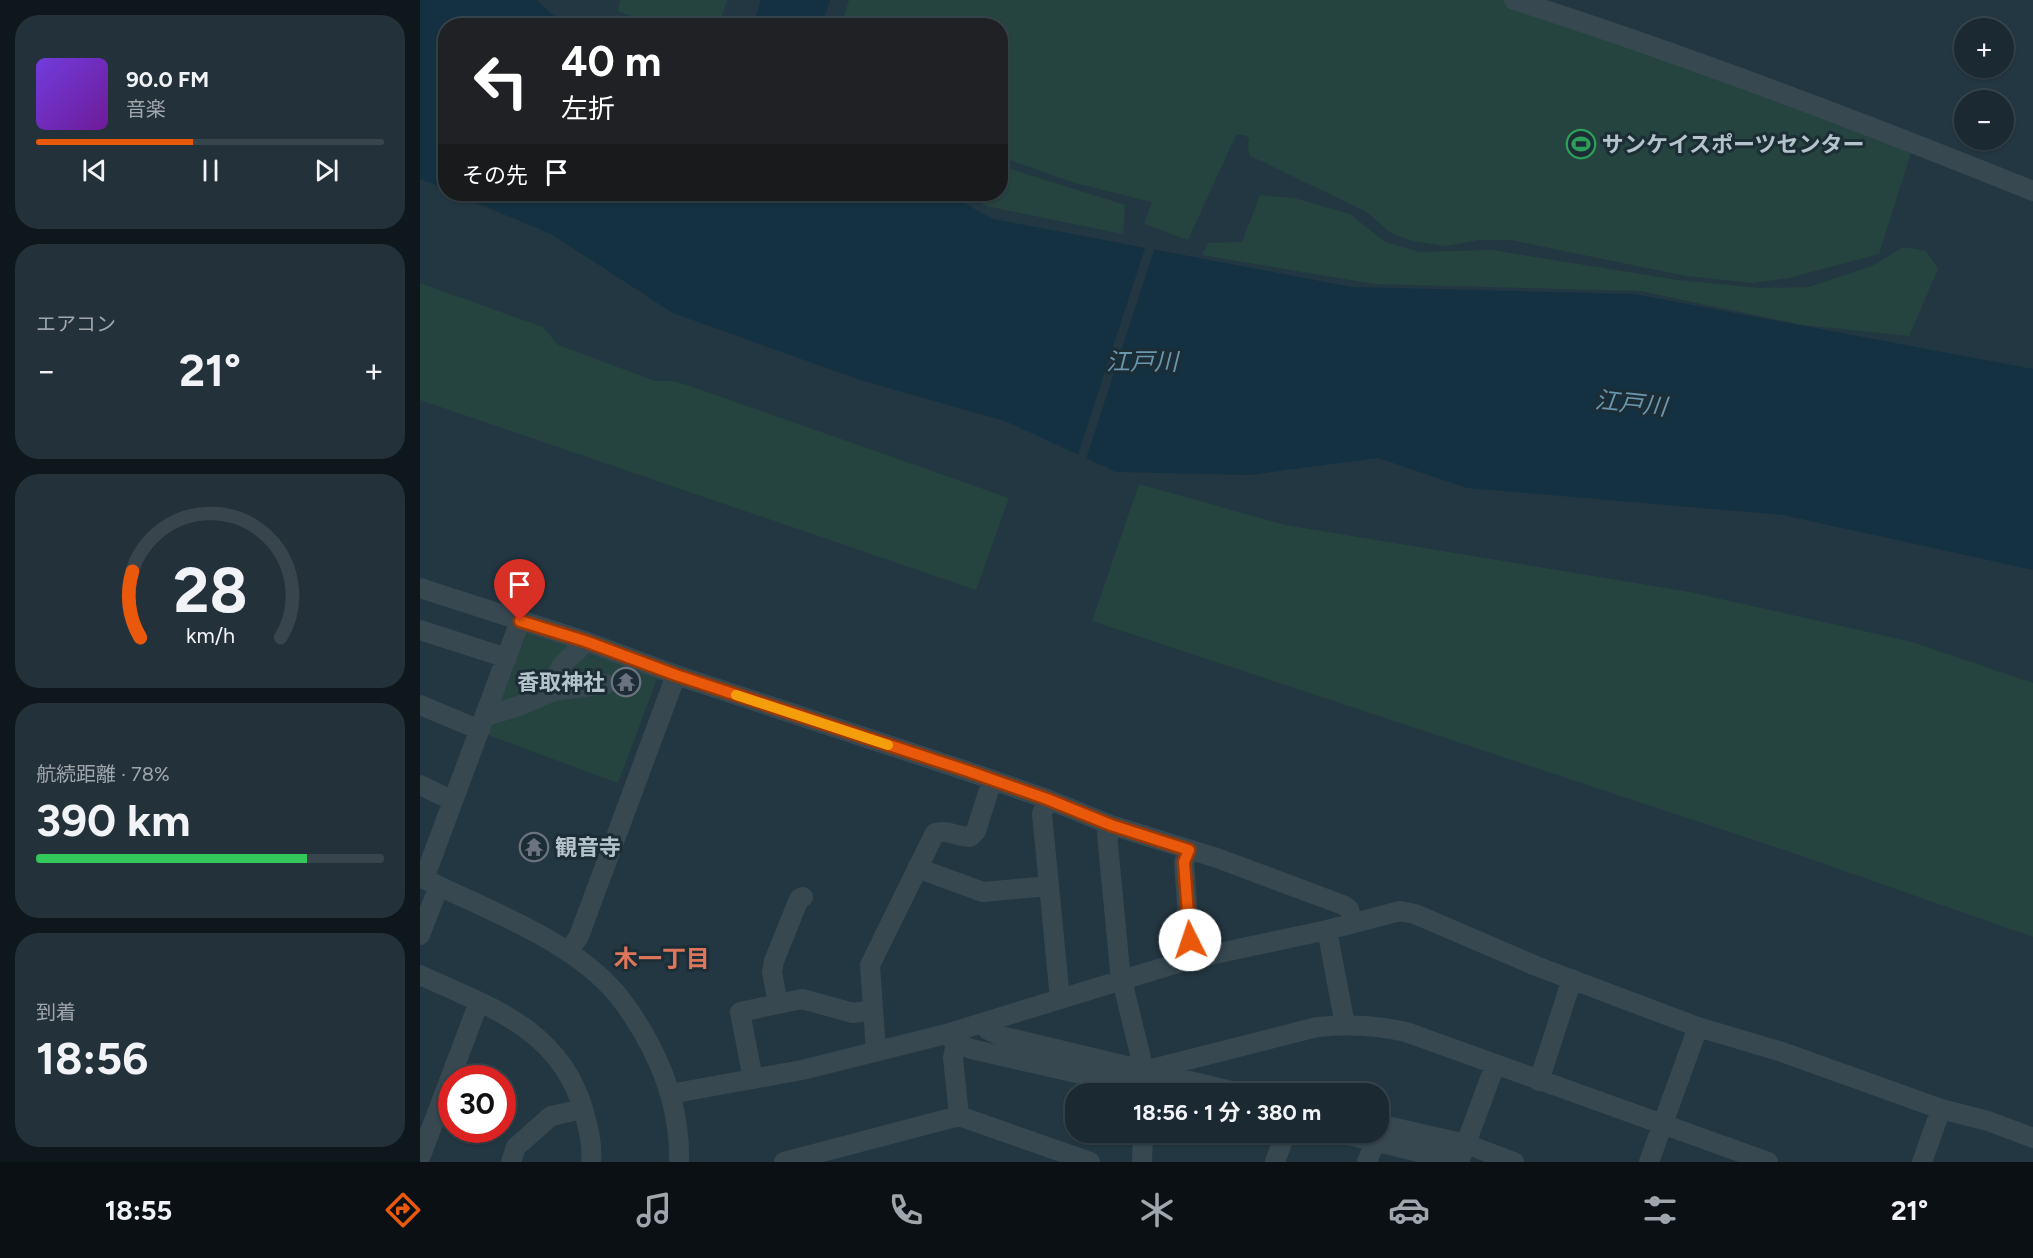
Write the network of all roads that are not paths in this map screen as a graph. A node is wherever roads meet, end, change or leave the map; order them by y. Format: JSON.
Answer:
{"nodes":[{"id":1,"x":1514,"y":0,"type":"edge"},
{"id":2,"x":2033,"y":191,"type":"edge"},
{"id":3,"x":420,"y":588,"type":"edge"},
{"id":4,"x":520,"y":621,"type":"junction"},
{"id":5,"x":420,"y":630,"type":"edge"},
{"id":6,"x":585,"y":641,"type":"junction"},
{"id":7,"x":507,"y":658,"type":"junction"},
{"id":8,"x":676,"y":675,"type":"junction"},
{"id":9,"x":606,"y":684,"type":"dead end"},
{"id":10,"x":554,"y":691,"type":"junction"},
{"id":11,"x":420,"y":705,"type":"edge"},
{"id":12,"x":483,"y":723,"type":"junction"},
{"id":13,"x":992,"y":780,"type":"junction"},
{"id":14,"x":420,"y":785,"type":"edge"},
{"id":15,"x":1047,"y":799,"type":"junction"},
{"id":16,"x":453,"y":801,"type":"junction"},
{"id":17,"x":1111,"y":825,"type":"junction"},
{"id":18,"x":1189,"y":850,"type":"junction"},
{"id":19,"x":917,"y":868,"type":"junction"},
{"id":20,"x":427,"y":881,"type":"edge"},
{"id":21,"x":1048,"y":886,"type":"junction"},
{"id":22,"x":803,"y":897,"type":"dead end"},
{"id":23,"x":1352,"y":922,"type":"junction"},
{"id":24,"x":1327,"y":930,"type":"junction"},
{"id":25,"x":420,"y":935,"type":"edge"},
{"id":26,"x":568,"y":952,"type":"junction"},
{"id":27,"x":1191,"y":959,"type":"junction"},
{"id":28,"x":420,"y":975,"type":"edge"},
{"id":29,"x":1572,"y":980,"type":"junction"},
{"id":30,"x":1122,"y":981,"type":"junction"},
{"id":31,"x":1060,"y":999,"type":"junction"},
{"id":32,"x":479,"y":1002,"type":"junction"},
{"id":33,"x":778,"y":1004,"type":"junction"},
{"id":34,"x":873,"y":1010,"type":"junction"},
{"id":35,"x":987,"y":1022,"type":"junction"},
{"id":36,"x":1344,"y":1025,"type":"junction"},
{"id":37,"x":1698,"y":1027,"type":"junction"},
{"id":38,"x":951,"y":1039,"type":"junction"},
{"id":39,"x":876,"y":1052,"type":"junction"},
{"id":40,"x":1495,"y":1065,"type":"junction"},
{"id":41,"x":753,"y":1079,"type":"junction"},
{"id":42,"x":1146,"y":1081,"type":"edge"},
{"id":43,"x":1539,"y":1081,"type":"junction"},
{"id":44,"x":1161,"y":1083,"type":"edge"},
{"id":45,"x":670,"y":1094,"type":"junction"},
{"id":46,"x":1941,"y":1108,"type":"junction"},
{"id":47,"x":583,"y":1109,"type":"junction"},
{"id":48,"x":959,"y":1116,"type":"junction"},
{"id":49,"x":1663,"y":1124,"type":"junction"},
{"id":50,"x":1389,"y":1137,"type":"edge"},
{"id":51,"x":2033,"y":1138,"type":"edge"},
{"id":52,"x":1143,"y":1143,"type":"edge"},
{"id":53,"x":1282,"y":1143,"type":"edge"},
{"id":54,"x":1374,"y":1143,"type":"edge"},
{"id":55,"x":420,"y":1158,"type":"edge"},
{"id":56,"x":1461,"y":1158,"type":"edge"},
{"id":57,"x":813,"y":1159,"type":"edge"},
{"id":58,"x":511,"y":1162,"type":"edge"},
{"id":59,"x":591,"y":1162,"type":"edge"},
{"id":60,"x":679,"y":1162,"type":"edge"},
{"id":61,"x":784,"y":1162,"type":"edge"},
{"id":62,"x":1090,"y":1162,"type":"edge"},
{"id":63,"x":1142,"y":1162,"type":"edge"},
{"id":64,"x":1275,"y":1162,"type":"edge"},
{"id":65,"x":1367,"y":1162,"type":"edge"},
{"id":66,"x":1514,"y":1162,"type":"edge"},
{"id":67,"x":1648,"y":1162,"type":"edge"},
{"id":68,"x":1768,"y":1162,"type":"edge"},
{"id":69,"x":1922,"y":1162,"type":"edge"}],
"edges":[{"from":1,"to":2,"type":"street"},
{"from":3,"to":4,"type":"street"},
{"from":4,"to":6,"type":"street"},
{"from":4,"to":7,"type":"street"},
{"from":5,"to":7,"type":"street"},
{"from":6,"to":8,"type":"street"},
{"from":6,"to":10,"type":"street"},
{"from":7,"to":12,"type":"street"},
{"from":8,"to":13,"type":"street"},
{"from":8,"to":26,"type":"street"},
{"from":9,"to":10,"type":"street"},
{"from":10,"to":12,"type":"street"},
{"from":11,"to":12,"type":"street"},
{"from":12,"to":16,"type":"street"},
{"from":13,"to":15,"type":"street"},
{"from":13,"to":19,"type":"street"},
{"from":14,"to":16,"type":"street"},
{"from":15,"to":17,"type":"street"},
{"from":15,"to":21,"type":"street"},
{"from":16,"to":20,"type":"street"},
{"from":17,"to":18,"type":"street"},
{"from":17,"to":30,"type":"street"},
{"from":18,"to":23,"type":"street"},
{"from":18,"to":27,"type":"street"},
{"from":19,"to":21,"type":"street"},
{"from":19,"to":34,"type":"street"},
{"from":20,"to":25,"type":"street"},
{"from":20,"to":26,"type":"street"},
{"from":21,"to":31,"type":"street"},
{"from":22,"to":33,"type":"street"},
{"from":23,"to":24,"type":"street"},
{"from":23,"to":29,"type":"street"},
{"from":24,"to":27,"type":"street"},
{"from":24,"to":36,"type":"street"},
{"from":26,"to":45,"type":"street"},
{"from":27,"to":30,"type":"street"},
{"from":28,"to":32,"type":"street"},
{"from":29,"to":37,"type":"street"},
{"from":29,"to":43,"type":"street"},
{"from":30,"to":31,"type":"street"},
{"from":30,"to":42,"type":"street"},
{"from":31,"to":35,"type":"street"},
{"from":32,"to":47,"type":"street"},
{"from":32,"to":55,"type":"street"},
{"from":33,"to":34,"type":"street"},
{"from":33,"to":41,"type":"street"},
{"from":34,"to":39,"type":"street"},
{"from":35,"to":38,"type":"street"},
{"from":35,"to":42,"type":"street"},
{"from":36,"to":40,"type":"street"},
{"from":36,"to":42,"type":"street"},
{"from":37,"to":46,"type":"street"},
{"from":37,"to":49,"type":"street"},
{"from":38,"to":39,"type":"street"},
{"from":38,"to":42,"type":"street"},
{"from":38,"to":48,"type":"street"},
{"from":39,"to":41,"type":"street"},
{"from":40,"to":43,"type":"street"},
{"from":40,"to":56,"type":"street"},
{"from":41,"to":45,"type":"street"},
{"from":42,"to":44,"type":"street"},
{"from":43,"to":49,"type":"street"},
{"from":45,"to":60,"type":"street"},
{"from":46,"to":51,"type":"street"},
{"from":46,"to":69,"type":"street"},
{"from":47,"to":58,"type":"street"},
{"from":47,"to":59,"type":"street"},
{"from":48,"to":57,"type":"street"},
{"from":48,"to":62,"type":"street"},
{"from":49,"to":67,"type":"street"},
{"from":49,"to":68,"type":"street"},
{"from":50,"to":56,"type":"street"},
{"from":52,"to":63,"type":"street"},
{"from":53,"to":64,"type":"street"},
{"from":54,"to":65,"type":"street"},
{"from":56,"to":66,"type":"street"},
{"from":57,"to":61,"type":"street"}]}
